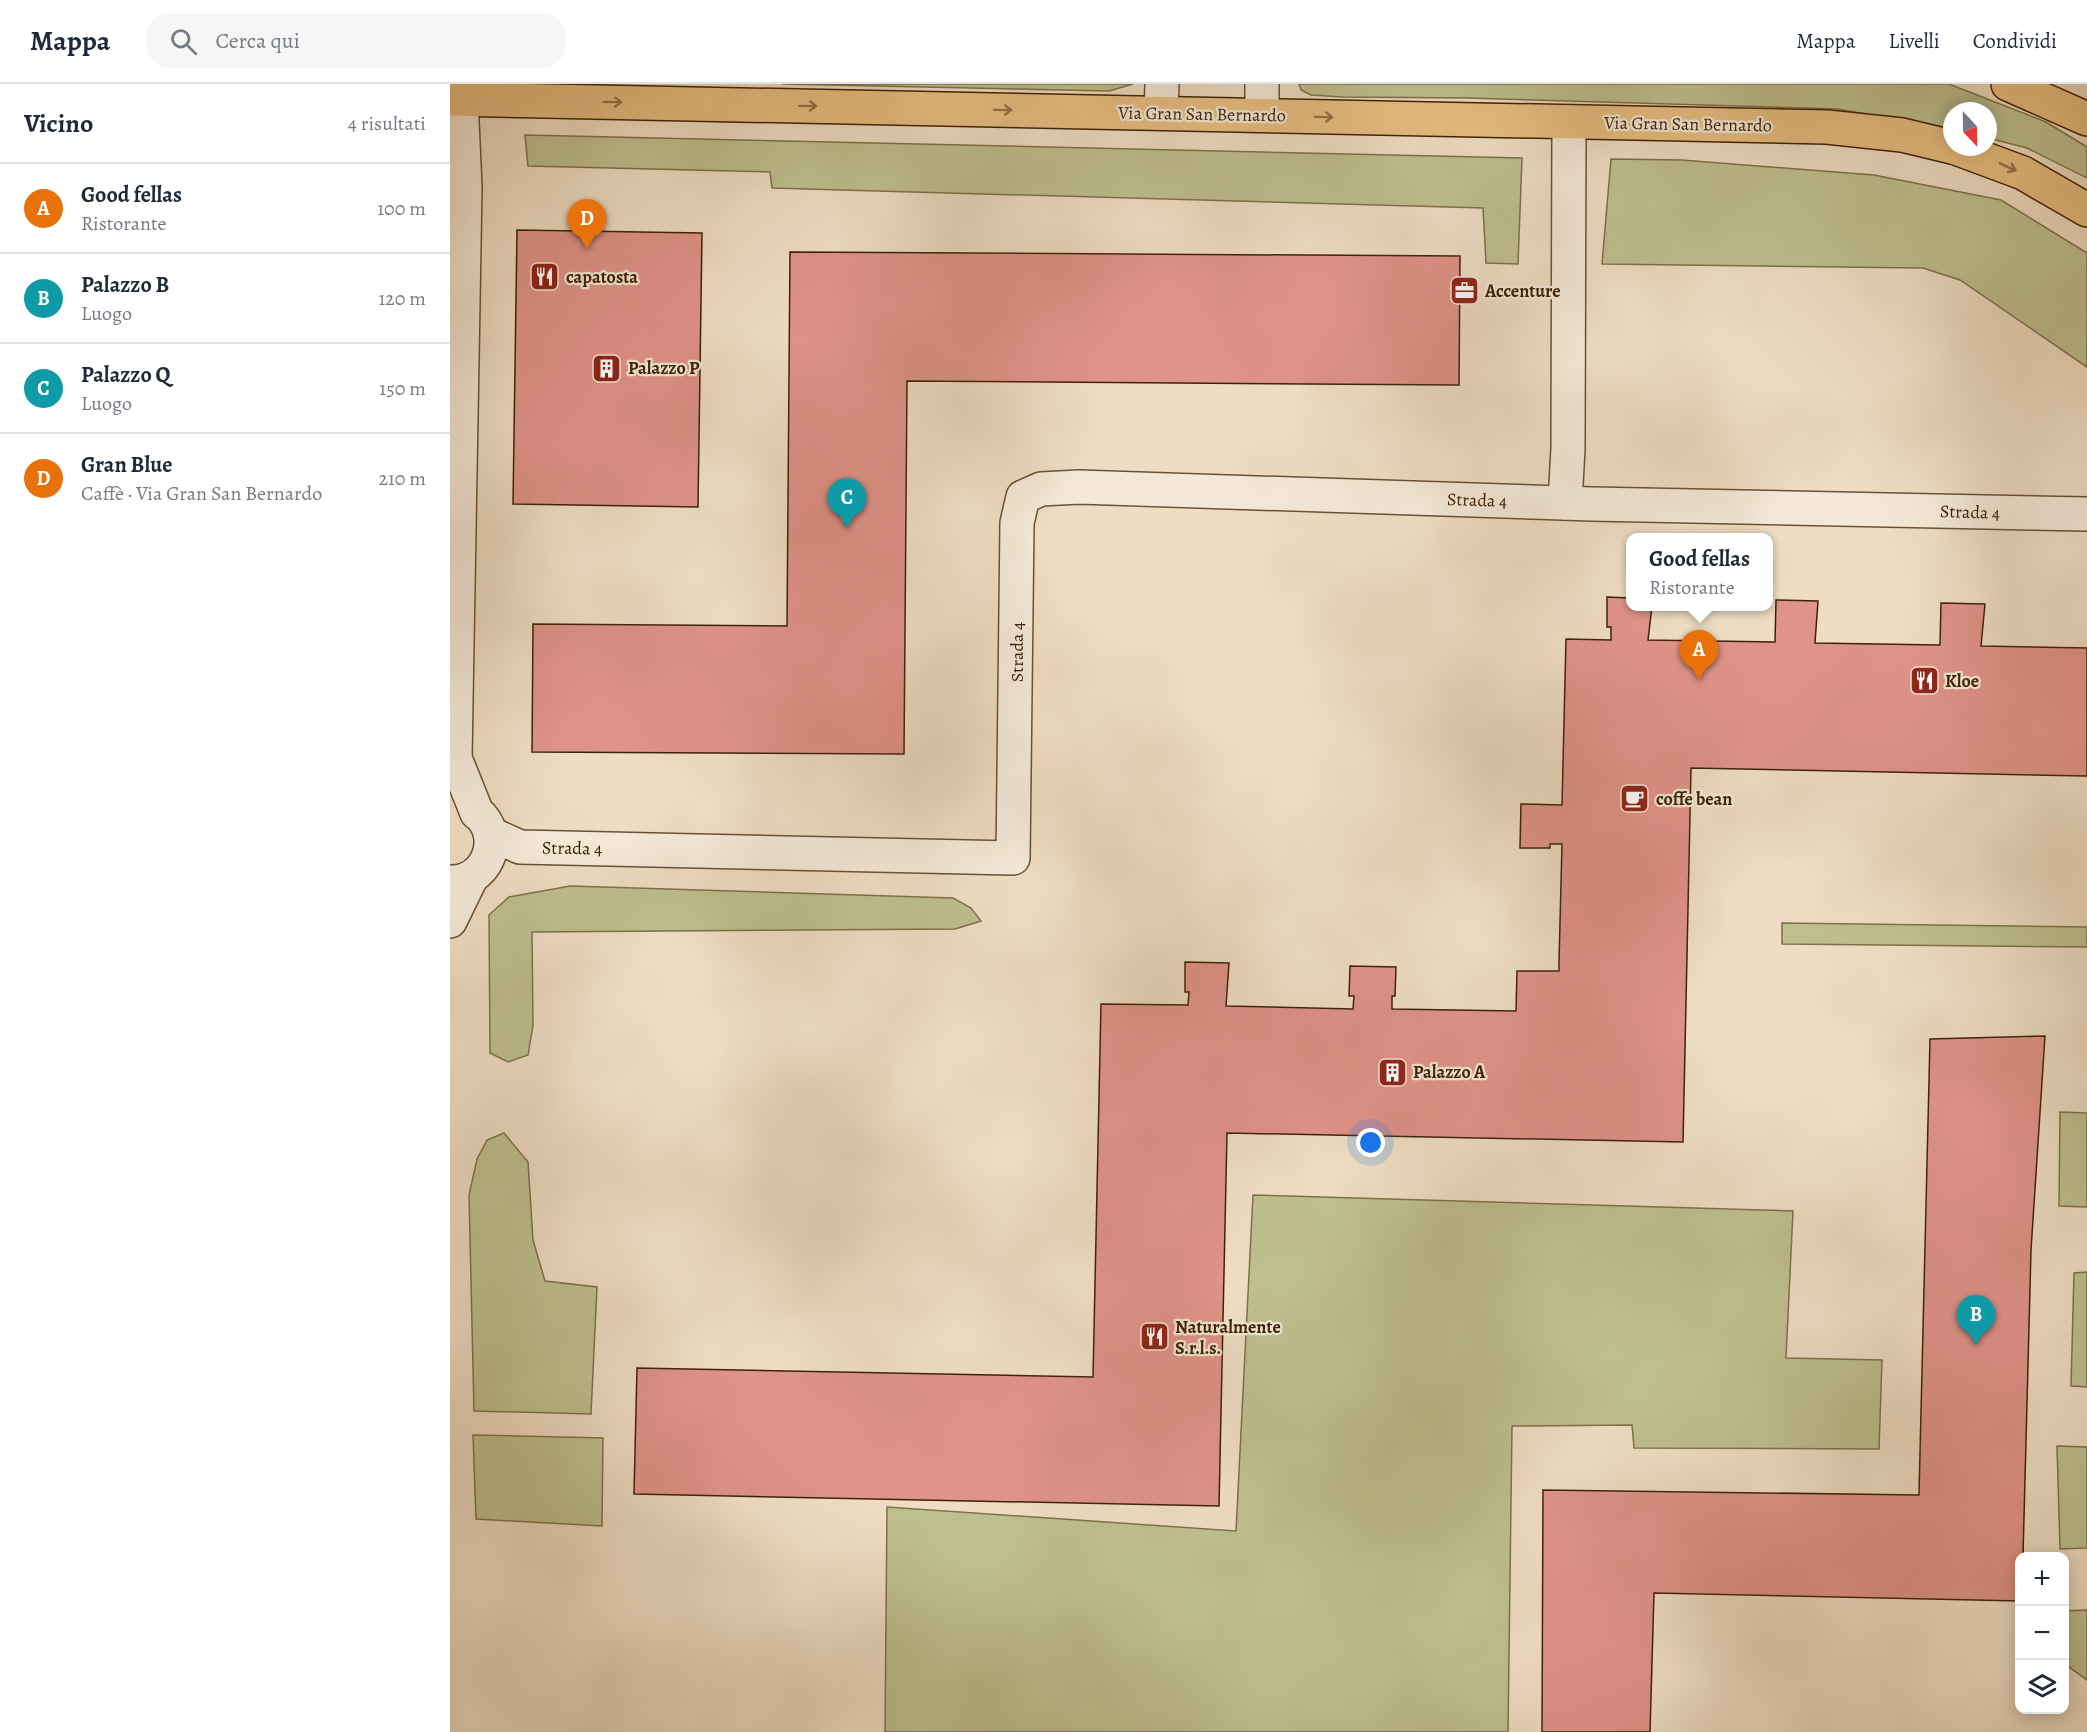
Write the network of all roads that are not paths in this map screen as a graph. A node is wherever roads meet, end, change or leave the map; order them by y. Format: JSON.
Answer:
{"nodes":[{"id":1,"x":2008,"y":84,"type":"edge"},
{"id":2,"x":456,"y":99,"type":"edge"},
{"id":3,"x":1162,"y":99,"type":"edge"},
{"id":4,"x":1262,"y":100,"type":"edge"},
{"id":5,"x":2087,"y":119,"type":"edge"},
{"id":6,"x":1569,"y":122,"type":"junction"},
{"id":7,"x":1943,"y":145,"type":"edge"},
{"id":8,"x":1977,"y":156,"type":"edge"},
{"id":9,"x":458,"y":187,"type":"edge"},
{"id":10,"x":2087,"y":210,"type":"edge"},
{"id":11,"x":1565,"y":503,"type":"junction"},
{"id":12,"x":2087,"y":514,"type":"edge"},
{"id":13,"x":453,"y":763,"type":"edge"},
{"id":14,"x":478,"y":845,"type":"edge"},
{"id":15,"x":450,"y":921,"type":"edge"}],
"edges":[{"from":1,"to":5,"type":"main road"},
{"from":2,"to":3,"type":"main road","name":"Via Gran San Bernardo","one_way":true},
{"from":2,"to":9,"type":"lane"},
{"from":3,"to":4,"type":"main road","name":"Via Gran San Bernardo"},
{"from":4,"to":6,"type":"main road","name":"Via Gran San Bernardo","one_way":true},
{"from":6,"to":7,"type":"main road","name":"Via Gran San Bernardo"},
{"from":6,"to":11,"type":"lane"},
{"from":8,"to":10,"type":"main road","name":"Via Gran San Bernardo","one_way":true},
{"from":9,"to":13,"type":"lane"},
{"from":11,"to":12,"type":"lane","name":"Strada 4"},
{"from":11,"to":14,"type":"lane","name":"Strada 4"},
{"from":13,"to":14,"type":"lane"},
{"from":14,"to":15,"type":"lane"}]}
